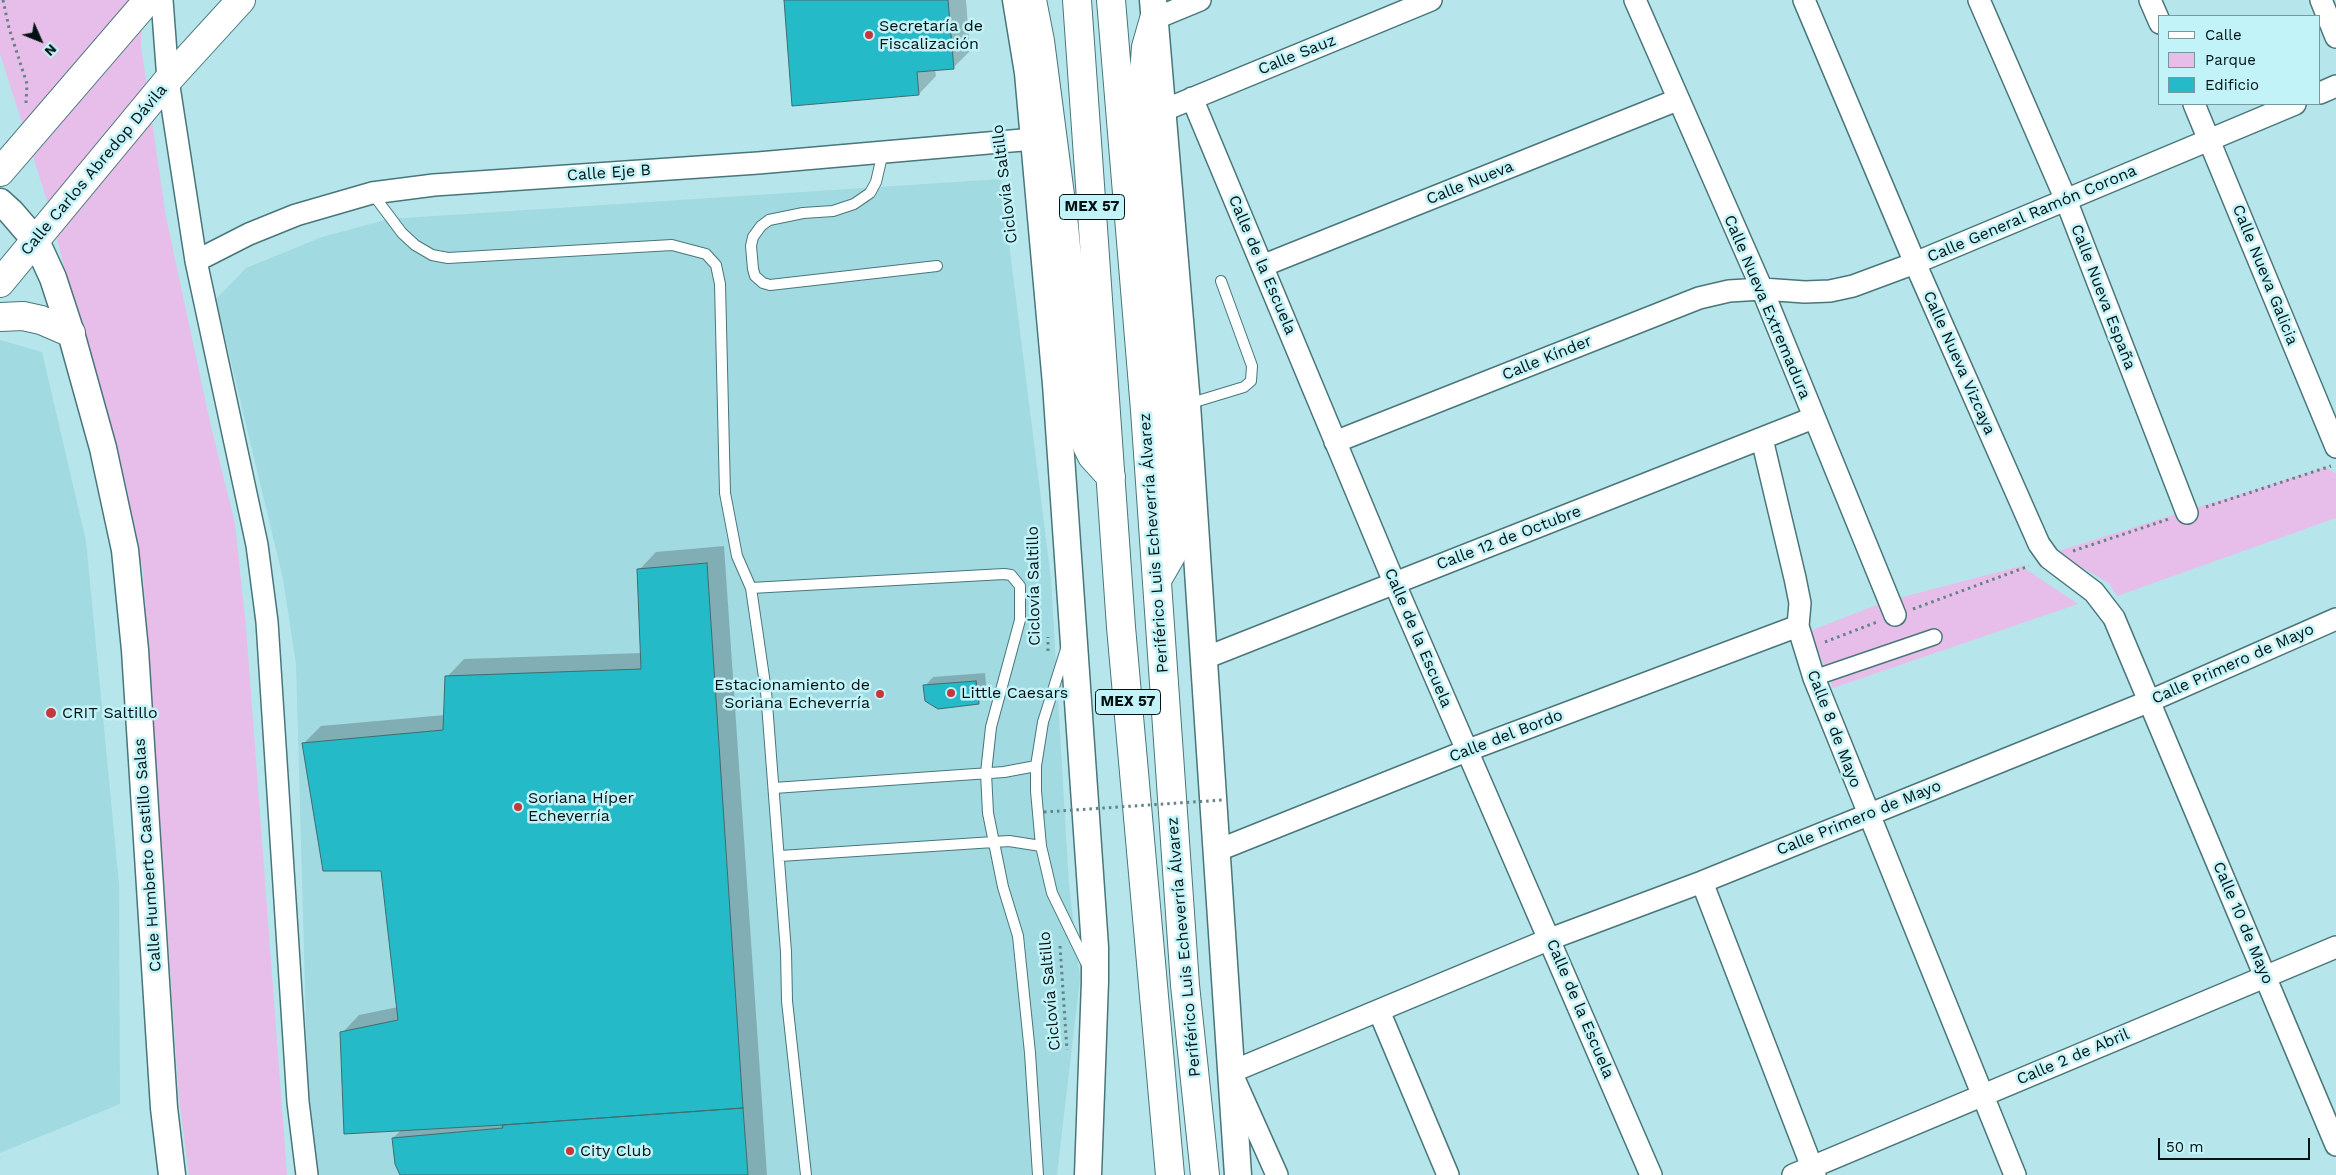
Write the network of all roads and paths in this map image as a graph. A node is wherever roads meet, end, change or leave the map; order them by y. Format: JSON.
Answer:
{"nodes":[{"id":1,"x":4,"y":0,"type":"edge"},
{"id":2,"x":148,"y":0,"type":"edge"},
{"id":3,"x":162,"y":0,"type":"edge"},
{"id":4,"x":241,"y":0,"type":"edge"},
{"id":5,"x":1016,"y":0,"type":"edge"},
{"id":6,"x":1032,"y":0,"type":"edge"},
{"id":7,"x":1078,"y":0,"type":"edge"},
{"id":8,"x":1111,"y":0,"type":"edge"},
{"id":9,"x":1200,"y":0,"type":"edge"},
{"id":10,"x":1431,"y":0,"type":"edge"},
{"id":11,"x":1635,"y":0,"type":"edge"},
{"id":12,"x":1804,"y":0,"type":"edge"},
{"id":13,"x":1979,"y":0,"type":"edge"},
{"id":14,"x":2150,"y":0,"type":"edge"},
{"id":15,"x":2320,"y":0,"type":"edge"},
{"id":16,"x":1154,"y":10,"type":"edge"},
{"id":17,"x":2158,"y":18,"type":"edge"},
{"id":18,"x":2336,"y":37,"type":"edge"},
{"id":19,"x":168,"y":80,"type":"junction"},
{"id":20,"x":2336,"y":86,"type":"edge"},
{"id":21,"x":2321,"y":93,"type":"edge"},
{"id":22,"x":1192,"y":98,"type":"junction"},
{"id":23,"x":1677,"y":100,"type":"junction"},
{"id":24,"x":2194,"y":105,"type":"edge"},
{"id":25,"x":2292,"y":105,"type":"edge"},
{"id":26,"x":24,"y":111,"type":"dead end"},
{"id":27,"x":1162,"y":111,"type":"junction"},
{"id":28,"x":1034,"y":138,"type":"junction"},
{"id":29,"x":2209,"y":140,"type":"junction"},
{"id":30,"x":883,"y":152,"type":"junction"},
{"id":31,"x":0,"y":172,"type":"edge"},
{"id":32,"x":372,"y":193,"type":"junction"},
{"id":33,"x":2066,"y":200,"type":"junction"},
{"id":34,"x":0,"y":202,"type":"edge"},
{"id":35,"x":36,"y":242,"type":"junction"},
{"id":36,"x":196,"y":261,"type":"junction"},
{"id":37,"x":1915,"y":263,"type":"junction"},
{"id":38,"x":937,"y":266,"type":"dead end"},
{"id":39,"x":1262,"y":266,"type":"junction"},
{"id":40,"x":1221,"y":281,"type":"dead end"},
{"id":41,"x":0,"y":284,"type":"edge"},
{"id":42,"x":1762,"y":289,"type":"junction"},
{"id":43,"x":0,"y":317,"type":"edge"},
{"id":44,"x":71,"y":333,"type":"junction"},
{"id":45,"x":1187,"y":404,"type":"junction"},
{"id":46,"x":1814,"y":418,"type":"junction"},
{"id":47,"x":1762,"y":439,"type":"junction"},
{"id":48,"x":1335,"y":442,"type":"junction"},
{"id":49,"x":2336,"y":447,"type":"edge"},
{"id":50,"x":1111,"y":477,"type":"junction"},
{"id":51,"x":2187,"y":513,"type":"dead end"},
{"id":52,"x":1156,"y":581,"type":"junction"},
{"id":53,"x":1394,"y":582,"type":"junction"},
{"id":54,"x":751,"y":588,"type":"junction"},
{"id":55,"x":1895,"y":616,"type":"dead end"},
{"id":56,"x":2336,"y":619,"type":"edge"},
{"id":57,"x":1073,"y":626,"type":"junction"},
{"id":58,"x":1798,"y":626,"type":"junction"},
{"id":59,"x":1048,"y":634,"type":"dead end"},
{"id":60,"x":1934,"y":637,"type":"dead end"},
{"id":61,"x":1048,"y":653,"type":"dead end"},
{"id":62,"x":1204,"y":658,"type":"junction"},
{"id":63,"x":1814,"y":678,"type":"junction"},
{"id":64,"x":2150,"y":700,"type":"junction"},
{"id":65,"x":1466,"y":751,"type":"junction"},
{"id":66,"x":1036,"y":766,"type":"junction"},
{"id":67,"x":986,"y":772,"type":"junction"},
{"id":68,"x":774,"y":788,"type":"junction"},
{"id":69,"x":1222,"y":800,"type":"dead end"},
{"id":70,"x":1050,"y":802,"type":"dead end"},
{"id":71,"x":1044,"y":812,"type":"dead end"},
{"id":72,"x":1050,"y":812,"type":"dead end"},
{"id":73,"x":1867,"y":814,"type":"junction"},
{"id":74,"x":994,"y":842,"type":"junction"},
{"id":75,"x":1042,"y":846,"type":"junction"},
{"id":76,"x":1216,"y":851,"type":"junction"},
{"id":77,"x":780,"y":856,"type":"junction"},
{"id":78,"x":1702,"y":882,"type":"junction"},
{"id":79,"x":1550,"y":939,"type":"junction"},
{"id":80,"x":1060,"y":945,"type":"dead end"},
{"id":81,"x":2336,"y":947,"type":"edge"},
{"id":82,"x":2265,"y":978,"type":"junction"},
{"id":83,"x":1095,"y":981,"type":"junction"},
{"id":84,"x":1379,"y":1010,"type":"junction"},
{"id":85,"x":1068,"y":1057,"type":"dead end"},
{"id":86,"x":1231,"y":1072,"type":"junction"},
{"id":87,"x":1981,"y":1095,"type":"junction"},
{"id":88,"x":2336,"y":1145,"type":"edge"},
{"id":89,"x":1806,"y":1173,"type":"edge"},
{"id":90,"x":172,"y":1175,"type":"edge"},
{"id":91,"x":307,"y":1175,"type":"edge"},
{"id":92,"x":806,"y":1175,"type":"edge"},
{"id":93,"x":1038,"y":1175,"type":"edge"},
{"id":94,"x":1088,"y":1175,"type":"edge"},
{"id":95,"x":1170,"y":1175,"type":"edge"},
{"id":96,"x":1205,"y":1175,"type":"edge"},
{"id":97,"x":1238,"y":1175,"type":"edge"},
{"id":98,"x":1277,"y":1175,"type":"edge"},
{"id":99,"x":1448,"y":1175,"type":"edge"},
{"id":100,"x":1651,"y":1175,"type":"edge"},
{"id":101,"x":2015,"y":1175,"type":"edge"}],
"edges":[{"from":1,"to":26,"type":"path"},
{"from":2,"to":31,"type":"main road"},
{"from":3,"to":19,"type":"street"},
{"from":4,"to":19,"type":"main road","name":"Calle Carlos Abredop Dávila"},
{"from":5,"to":28,"type":"street"},
{"from":6,"to":50,"type":"main road"},
{"from":7,"to":50,"type":"main road","number":"MEX 57"},
{"from":8,"to":52,"type":"main road","name":"Periférico Luis Echeverría Álvarez","number":"MEX 57"},
{"from":9,"to":16,"type":"street"},
{"from":10,"to":22,"type":"street","name":"Calle Sauz"},
{"from":11,"to":23,"type":"street","name":"Calle Nueva Extremadura"},
{"from":12,"to":37,"type":"street","name":"Calle Nueva Vizcaya"},
{"from":13,"to":33,"type":"street","name":"Calle Nueva España"},
{"from":14,"to":17,"type":"street"},
{"from":15,"to":18,"type":"street"},
{"from":16,"to":27,"type":"street"},
{"from":16,"to":52,"type":"main road"},
{"from":19,"to":35,"type":"main road","name":"Calle Carlos Abredop Dávila"},
{"from":19,"to":36,"type":"street"},
{"from":20,"to":21,"type":"street"},
{"from":22,"to":27,"type":"street","name":"Calle Sauz"},
{"from":22,"to":39,"type":"street","name":"Calle de la Escuela"},
{"from":23,"to":39,"type":"street","name":"Calle Nueva"},
{"from":23,"to":42,"type":"street","name":"Calle Nueva Extremadura"},
{"from":24,"to":29,"type":"street","name":"Calle Nueva Galicia"},
{"from":25,"to":29,"type":"street","name":"Calle General Ramón Corona"},
{"from":27,"to":45,"type":"street"},
{"from":28,"to":30,"type":"street","name":"Calle Eje B"},
{"from":28,"to":57,"type":"street"},
{"from":29,"to":33,"type":"street","name":"Calle General Ramón Corona"},
{"from":29,"to":49,"type":"street","name":"Calle Nueva Galicia"},
{"from":30,"to":32,"type":"street","name":"Calle Eje B"},
{"from":30,"to":38,"type":"lane"},
{"from":32,"to":36,"type":"street","name":"Calle Eje B"},
{"from":32,"to":54,"type":"lane"},
{"from":33,"to":37,"type":"street","name":"Calle General Ramón Corona"},
{"from":33,"to":51,"type":"street","name":"Calle Nueva España"},
{"from":34,"to":35,"type":"street","name":"Calle Humberto Castillo Salas"},
{"from":35,"to":41,"type":"main road","name":"Calle Carlos Abredop Dávila"},
{"from":35,"to":44,"type":"street","name":"Calle Humberto Castillo Salas"},
{"from":36,"to":91,"type":"street"},
{"from":37,"to":42,"type":"street","name":"Calle General Ramón Corona"},
{"from":37,"to":64,"type":"street","name":"Calle Nueva Vizcaya"},
{"from":39,"to":48,"type":"street","name":"Calle de la Escuela"},
{"from":40,"to":45,"type":"lane"},
{"from":42,"to":46,"type":"street","name":"Calle Nueva Extremadura"},
{"from":42,"to":48,"type":"street","name":"Calle Kínder"},
{"from":43,"to":44,"type":"main road"},
{"from":44,"to":90,"type":"street","name":"Calle Humberto Castillo Salas"},
{"from":45,"to":62,"type":"street"},
{"from":46,"to":47,"type":"street","name":"Calle 12 de Octubre"},
{"from":46,"to":55,"type":"street","name":"Calle Nueva Extremadura"},
{"from":47,"to":53,"type":"street","name":"Calle 12 de Octubre"},
{"from":47,"to":58,"type":"street","name":"Calle 8 de Mayo"},
{"from":48,"to":53,"type":"street","name":"Calle de la Escuela"},
{"from":50,"to":95,"type":"main road","number":"MEX 57"},
{"from":52,"to":96,"type":"main road","name":"Periférico Luis Echeverría Álvarez","number":"MEX 57"},
{"from":53,"to":62,"type":"street","name":"Calle 12 de Octubre"},
{"from":53,"to":65,"type":"street","name":"Calle de la Escuela"},
{"from":54,"to":67,"type":"lane"},
{"from":54,"to":68,"type":"lane"},
{"from":56,"to":64,"type":"street","name":"Calle Primero de Mayo"},
{"from":57,"to":66,"type":"lane"},
{"from":57,"to":83,"type":"street"},
{"from":58,"to":63,"type":"street","name":"Calle 8 de Mayo"},
{"from":58,"to":65,"type":"street","name":"Calle del Bordo"},
{"from":59,"to":61,"type":"path","name":"Ciclovía Saltillo"},
{"from":60,"to":63,"type":"street"},
{"from":62,"to":76,"type":"street"},
{"from":63,"to":73,"type":"street","name":"Calle 8 de Mayo"},
{"from":64,"to":73,"type":"street","name":"Calle Primero de Mayo"},
{"from":64,"to":82,"type":"street","name":"Calle 10 de Mayo"},
{"from":65,"to":76,"type":"street","name":"Calle del Bordo"},
{"from":65,"to":79,"type":"street","name":"Calle de la Escuela"},
{"from":66,"to":67,"type":"lane"},
{"from":66,"to":75,"type":"lane"},
{"from":67,"to":68,"type":"lane"},
{"from":67,"to":74,"type":"lane"},
{"from":68,"to":77,"type":"lane"},
{"from":69,"to":71,"type":"path","bridge":true},
{"from":70,"to":72,"type":"path"},
{"from":73,"to":78,"type":"street","name":"Calle Primero de Mayo"},
{"from":73,"to":87,"type":"street","name":"Calle 8 de Mayo"},
{"from":74,"to":75,"type":"lane"},
{"from":74,"to":77,"type":"lane"},
{"from":74,"to":93,"type":"lane"},
{"from":75,"to":83,"type":"lane"},
{"from":76,"to":86,"type":"street"},
{"from":77,"to":92,"type":"lane"},
{"from":78,"to":79,"type":"street","name":"Calle Primero de Mayo"},
{"from":78,"to":89,"type":"street","name":"Calle 2 de Abril"},
{"from":79,"to":84,"type":"street","name":"Calle Primero de Mayo"},
{"from":79,"to":100,"type":"street","name":"Calle de la Escuela"},
{"from":80,"to":85,"type":"path","name":"Ciclovía Saltillo"},
{"from":81,"to":82,"type":"street","name":"Calle 2 de Abril"},
{"from":82,"to":87,"type":"street","name":"Calle 2 de Abril"},
{"from":82,"to":88,"type":"street","name":"Calle 10 de Mayo"},
{"from":83,"to":94,"type":"street"},
{"from":84,"to":86,"type":"street","name":"Calle Primero de Mayo"},
{"from":84,"to":99,"type":"street"},
{"from":86,"to":97,"type":"street"},
{"from":86,"to":98,"type":"street"},
{"from":87,"to":89,"type":"street","name":"Calle 2 de Abril"},
{"from":87,"to":101,"type":"street","name":"Calle 8 de Mayo"}]}
